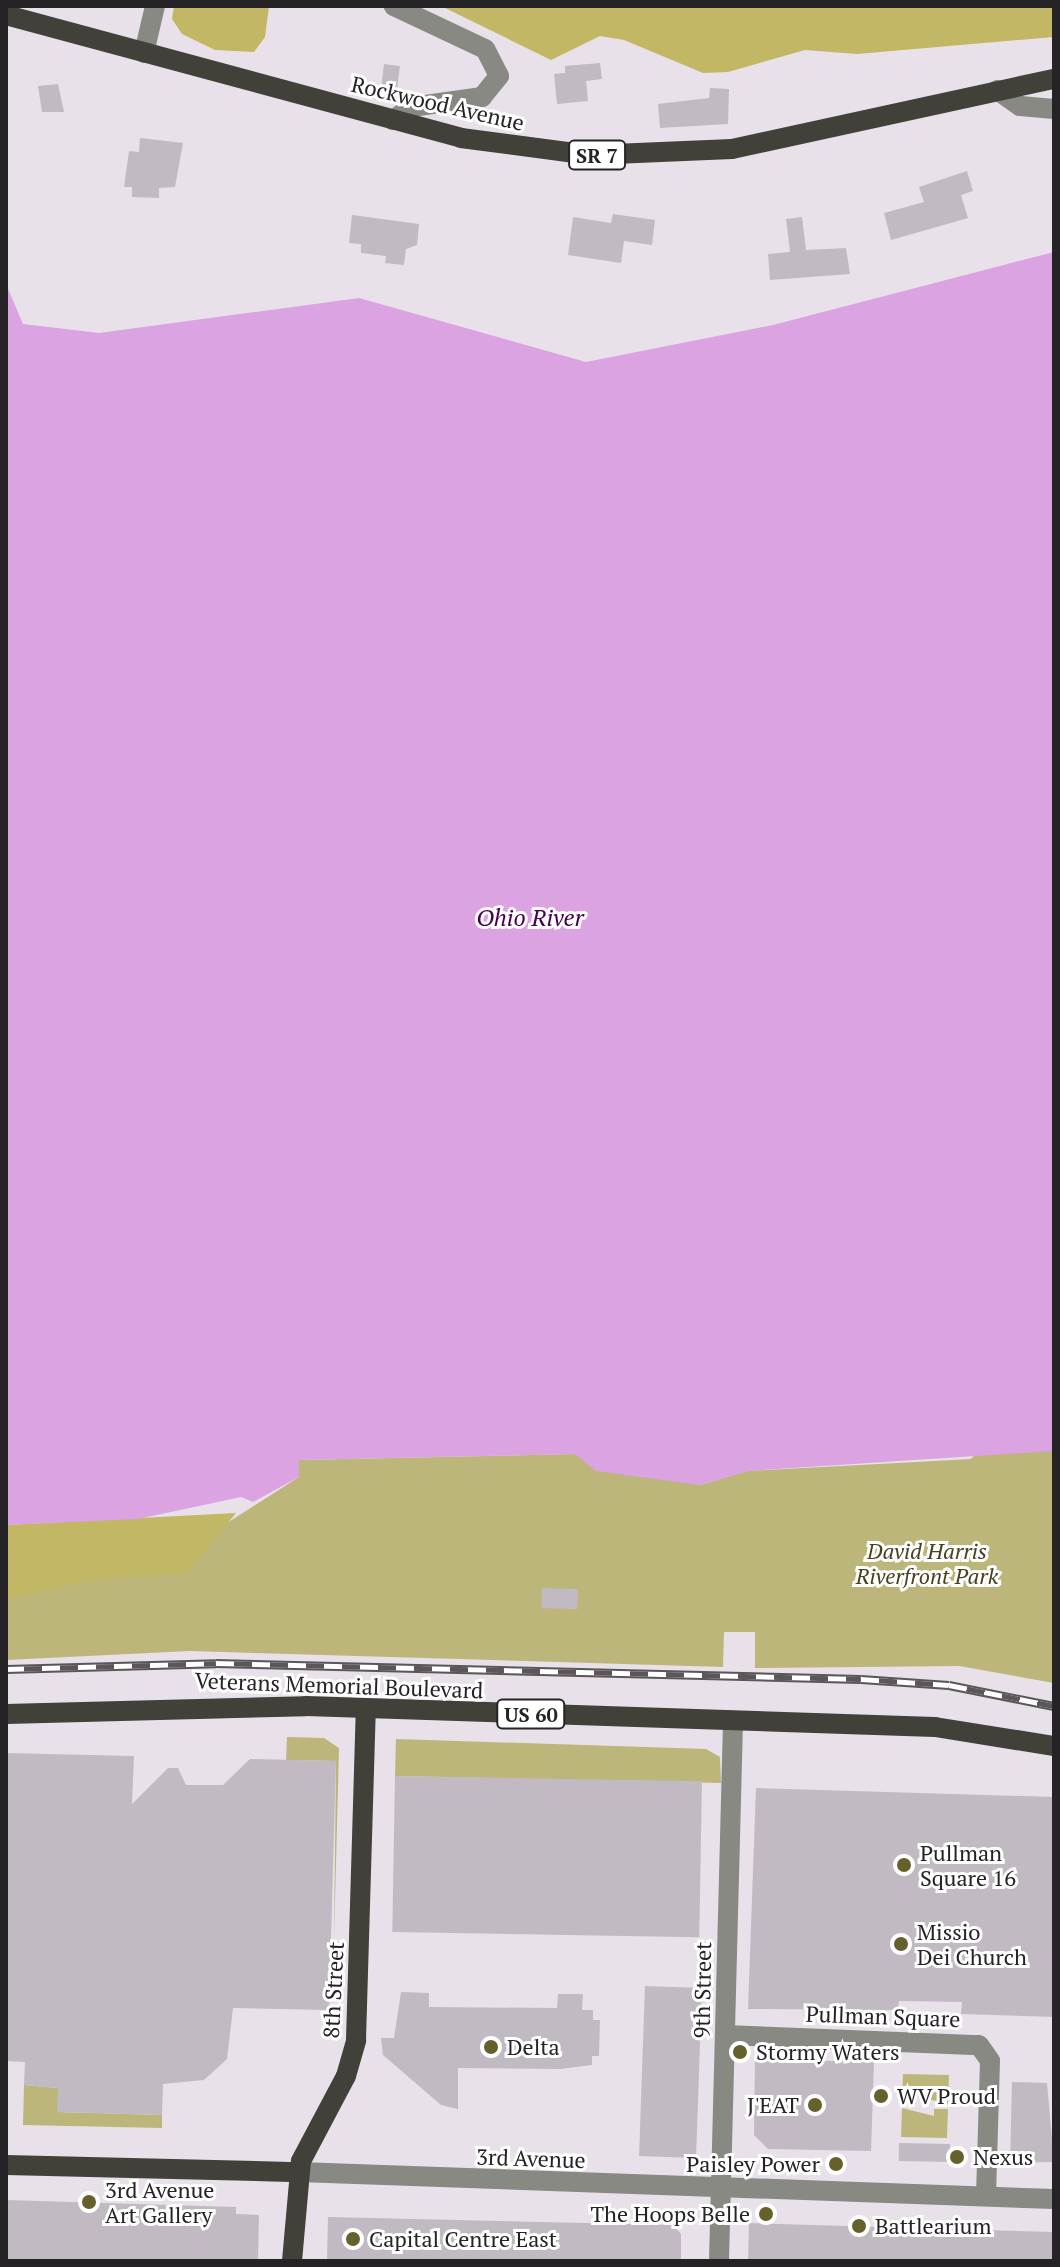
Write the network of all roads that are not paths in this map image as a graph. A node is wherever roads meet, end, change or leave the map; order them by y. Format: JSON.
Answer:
{"nodes":[{"id":1,"x":155,"y":6,"type":"edge"},
{"id":2,"x":394,"y":6,"type":"edge"},
{"id":3,"x":6,"y":15,"type":"edge"},
{"id":4,"x":144,"y":53,"type":"junction"},
{"id":5,"x":1054,"y":79,"type":"edge"},
{"id":6,"x":997,"y":90,"type":"junction"},
{"id":7,"x":1054,"y":109,"type":"edge"},
{"id":8,"x":393,"y":120,"type":"junction"},
{"id":9,"x":366,"y":1709,"type":"junction"},
{"id":10,"x":6,"y":1714,"type":"edge"},
{"id":11,"x":733,"y":1721,"type":"junction"},
{"id":12,"x":1054,"y":1746,"type":"edge"},
{"id":13,"x":725,"y":2035,"type":"junction"},
{"id":14,"x":6,"y":2165,"type":"edge"},
{"id":15,"x":299,"y":2172,"type":"junction"},
{"id":16,"x":720,"y":2189,"type":"junction"},
{"id":17,"x":986,"y":2196,"type":"junction"},
{"id":18,"x":1054,"y":2199,"type":"edge"},
{"id":19,"x":292,"y":2261,"type":"edge"},
{"id":20,"x":719,"y":2261,"type":"edge"}],
"edges":[{"from":1,"to":4,"type":"street"},
{"from":2,"to":8,"type":"street"},
{"from":3,"to":4,"type":"main road","name":"Rockwood Avenue","number":"SR 7"},
{"from":4,"to":8,"type":"main road","name":"Rockwood Avenue","number":"SR 7"},
{"from":5,"to":6,"type":"main road","name":"Rockwood Avenue","number":"SR 7"},
{"from":6,"to":7,"type":"street"},
{"from":6,"to":8,"type":"main road","name":"Rockwood Avenue","number":"SR 7"},
{"from":9,"to":10,"type":"main road","name":"Veterans Memorial Boulevard","number":"US 60"},
{"from":9,"to":11,"type":"main road","name":"Veterans Memorial Boulevard","number":"US 60"},
{"from":9,"to":15,"type":"main road","name":"8th Street"},
{"from":11,"to":12,"type":"main road","name":"Veterans Memorial Boulevard","number":"US 60"},
{"from":11,"to":13,"type":"street","name":"9th Street"},
{"from":13,"to":16,"type":"street","name":"9th Street"},
{"from":13,"to":17,"type":"street","name":"Pullman Square"},
{"from":14,"to":15,"type":"main road","name":"3rd Avenue"},
{"from":15,"to":16,"type":"street","name":"3rd Avenue"},
{"from":15,"to":19,"type":"main road","name":"8th Street"},
{"from":16,"to":17,"type":"street","name":"3rd Avenue"},
{"from":16,"to":20,"type":"street","name":"9th Street"},
{"from":17,"to":18,"type":"street","name":"3rd Avenue"}]}
